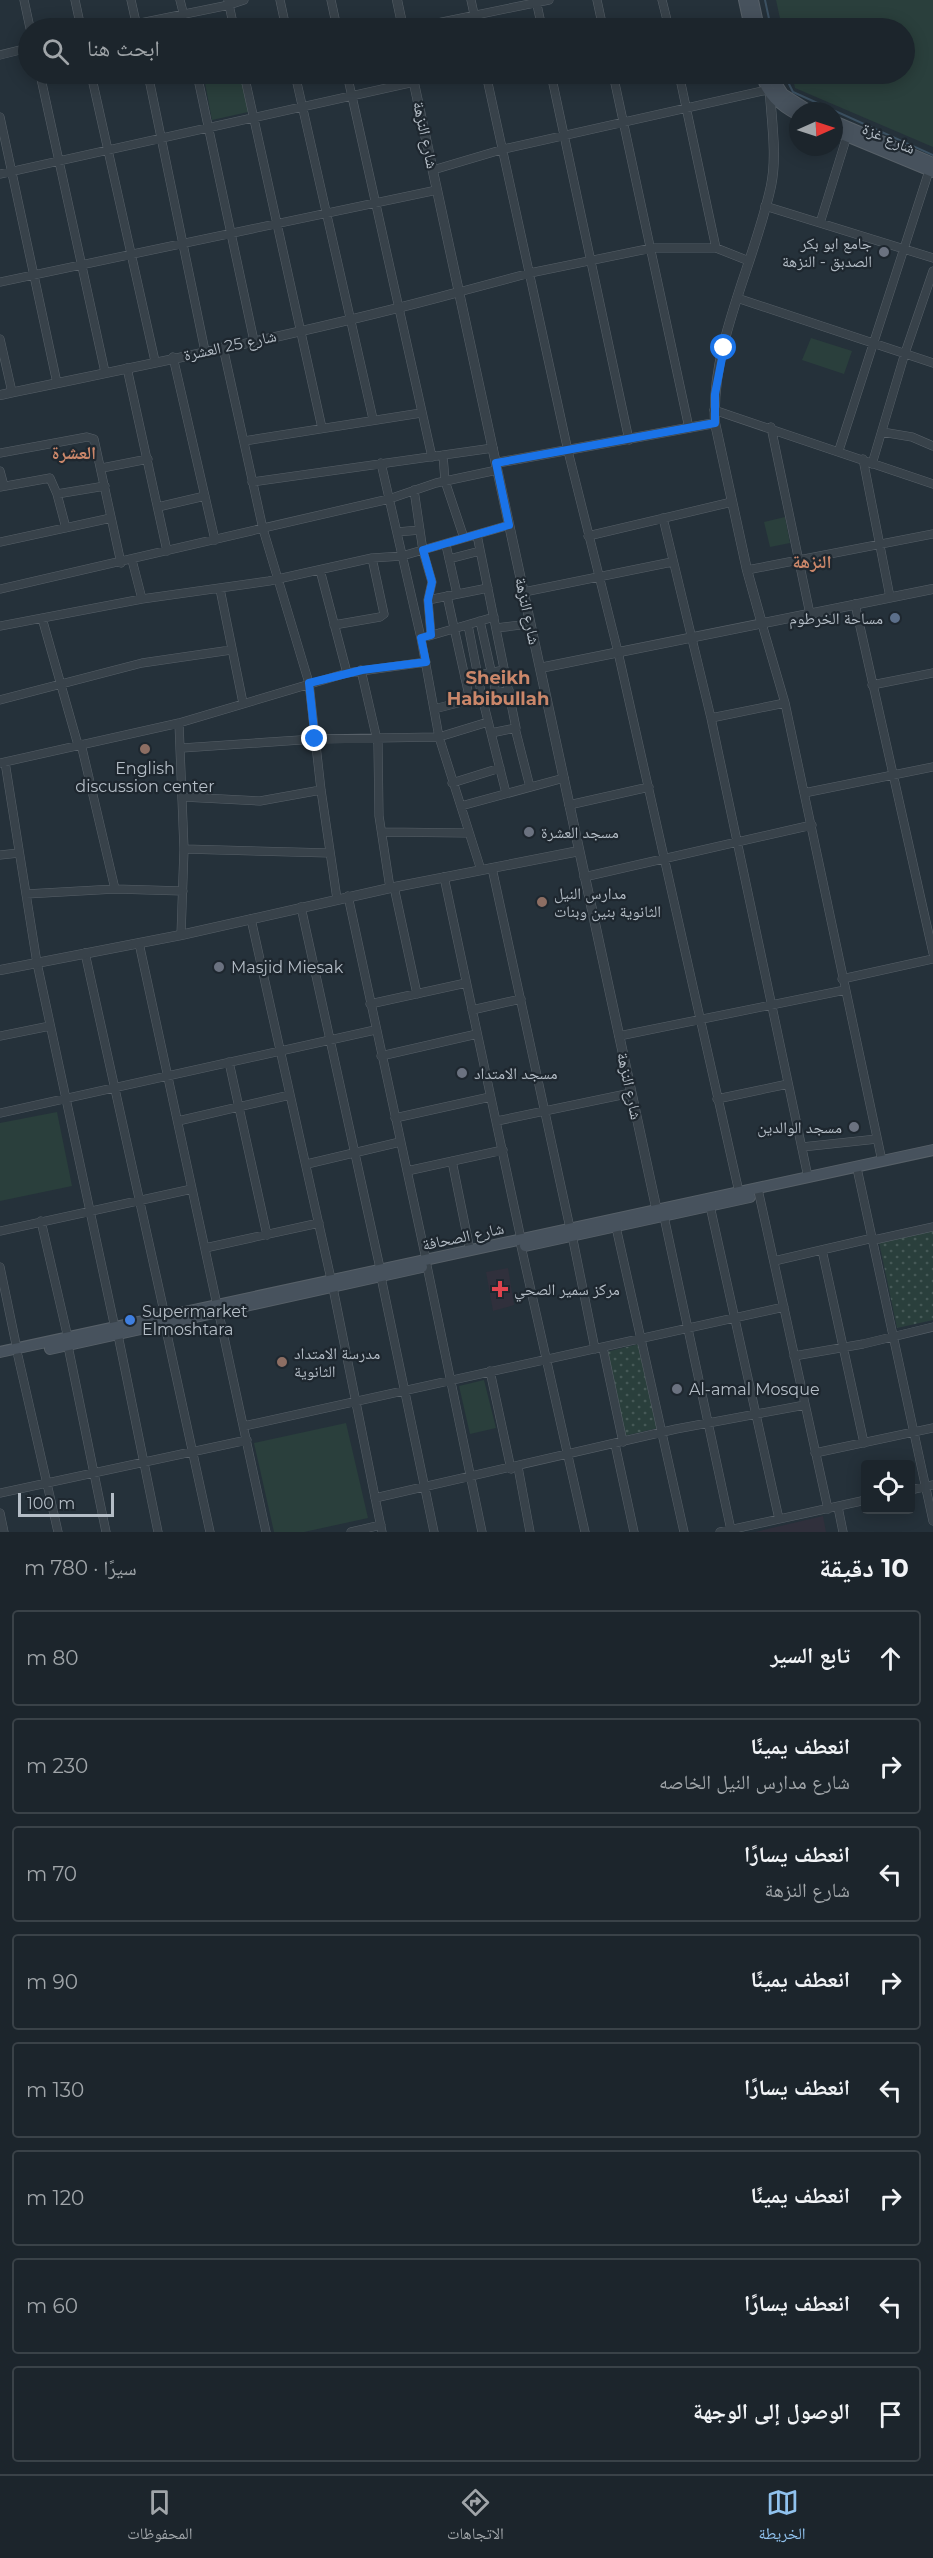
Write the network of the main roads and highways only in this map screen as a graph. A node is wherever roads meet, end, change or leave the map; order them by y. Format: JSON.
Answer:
{"nodes":[{"id":1,"x":744,"y":0,"type":"edge"},
{"id":2,"x":753,"y":0,"type":"edge"},
{"id":3,"x":748,"y":18,"type":"edge"},
{"id":4,"x":757,"y":18,"type":"edge"},
{"id":5,"x":765,"y":84,"type":"edge"},
{"id":6,"x":776,"y":84,"type":"edge"},
{"id":7,"x":796,"y":102,"type":"edge"},
{"id":8,"x":789,"y":110,"type":"edge"},
{"id":9,"x":843,"y":125,"type":"edge"},
{"id":10,"x":843,"y":134,"type":"edge"},
{"id":11,"x":932,"y":169,"type":"edge"},
{"id":12,"x":933,"y":1150,"type":"edge"},
{"id":13,"x":933,"y":1157,"type":"edge"},
{"id":14,"x":660,"y":1213,"type":"junction"},
{"id":15,"x":571,"y":1232,"type":"junction"},
{"id":16,"x":521,"y":1243,"type":"junction"},
{"id":17,"x":426,"y":1263,"type":"junction"},
{"id":18,"x":18,"y":1352,"type":"junction"},
{"id":19,"x":0,"y":1353,"type":"edge"},
{"id":20,"x":0,"y":1360,"type":"edge"}],
"edges":[{"from":1,"to":3,"type":"main road"},
{"from":2,"to":4,"type":"main road"},
{"from":5,"to":8,"type":"main road"},
{"from":6,"to":7,"type":"main road"},
{"from":9,"to":11,"type":"main road","name":"شارع غزة"},
{"from":10,"to":11,"type":"main road","name":"شارع غزة"},
{"from":12,"to":14,"type":"main road","name":"شارع الصحافة"},
{"from":13,"to":14,"type":"main road","name":"شارع الصحافة"},
{"from":14,"to":15,"type":"main road","name":"شارع الصحافة"},
{"from":14,"to":15,"type":"main road","name":"شارع الصحافة"},
{"from":15,"to":16,"type":"main road","name":"شارع الصحافة"},
{"from":16,"to":17,"type":"main road","name":"شارع الصحافة"},
{"from":16,"to":17,"type":"main road","name":"شارع الصحافة"},
{"from":17,"to":18,"type":"main road","name":"شارع الصحافة"},
{"from":18,"to":19,"type":"main road","name":"شارع الصحافة"},
{"from":18,"to":20,"type":"main road","name":"شارع الصحافة"}]}
